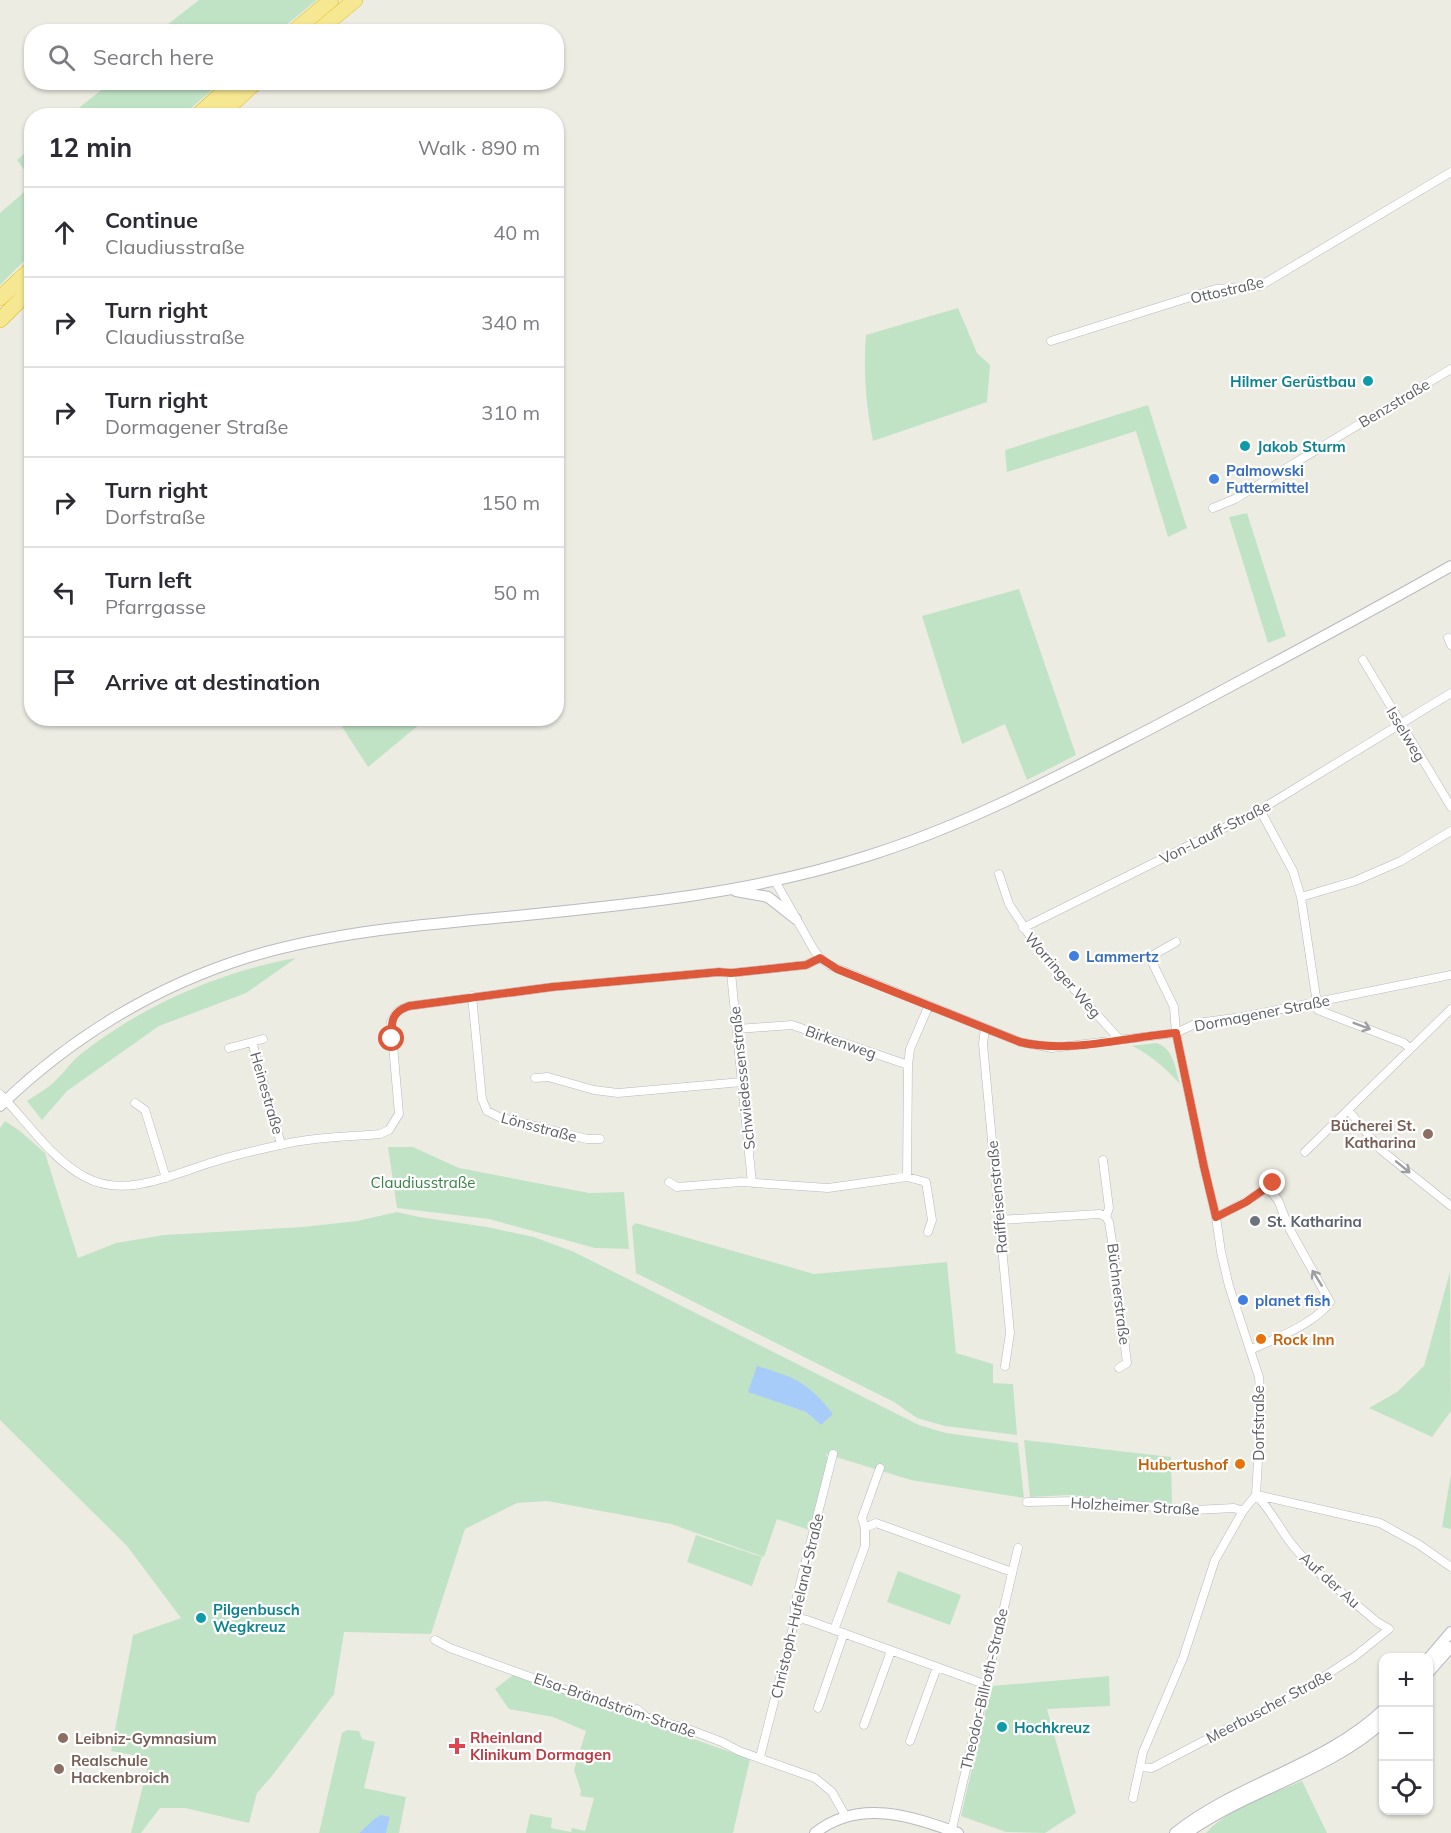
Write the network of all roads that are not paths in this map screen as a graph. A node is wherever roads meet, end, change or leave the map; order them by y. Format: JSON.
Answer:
{"nodes":[{"id":1,"x":331,"y":0,"type":"edge"},
{"id":2,"x":355,"y":0,"type":"edge"},
{"id":3,"x":302,"y":24,"type":"edge"},
{"id":4,"x":326,"y":24,"type":"edge"},
{"id":5,"x":225,"y":90,"type":"edge"},
{"id":6,"x":247,"y":90,"type":"edge"},
{"id":7,"x":206,"y":108,"type":"edge"},
{"id":8,"x":228,"y":108,"type":"edge"},
{"id":9,"x":1451,"y":172,"type":"edge"},
{"id":10,"x":24,"y":276,"type":"edge"},
{"id":11,"x":24,"y":296,"type":"edge"},
{"id":12,"x":0,"y":298,"type":"edge"},
{"id":13,"x":0,"y":320,"type":"edge"},
{"id":14,"x":1051,"y":341,"type":"dead end"},
{"id":15,"x":1451,"y":369,"type":"edge"},
{"id":16,"x":1213,"y":508,"type":"dead end"},
{"id":17,"x":1451,"y":566,"type":"edge"},
{"id":18,"x":1363,"y":660,"type":"dead end"},
{"id":19,"x":1451,"y":693,"type":"edge"},
{"id":20,"x":1400,"y":724,"type":"junction"},
{"id":21,"x":1451,"y":807,"type":"edge"},
{"id":22,"x":1260,"y":810,"type":"junction"},
{"id":23,"x":1451,"y":831,"type":"edge"},
{"id":24,"x":999,"y":874,"type":"dead end"},
{"id":25,"x":775,"y":881,"type":"junction"},
{"id":26,"x":730,"y":890,"type":"junction"},
{"id":27,"x":1301,"y":897,"type":"junction"},
{"id":28,"x":796,"y":919,"type":"junction"},
{"id":29,"x":1023,"y":928,"type":"junction"},
{"id":30,"x":1176,"y":942,"type":"dead end"},
{"id":31,"x":820,"y":958,"type":"junction"},
{"id":32,"x":731,"y":973,"type":"junction"},
{"id":33,"x":1451,"y":975,"type":"edge"},
{"id":34,"x":472,"y":996,"type":"junction"},
{"id":35,"x":1317,"y":1002,"type":"junction"},
{"id":36,"x":929,"y":1005,"type":"junction"},
{"id":37,"x":1451,"y":1009,"type":"edge"},
{"id":38,"x":985,"y":1028,"type":"junction"},
{"id":39,"x":737,"y":1029,"type":"junction"},
{"id":40,"x":1176,"y":1033,"type":"junction"},
{"id":41,"x":263,"y":1039,"type":"dead end"},
{"id":42,"x":1119,"y":1039,"type":"junction"},
{"id":43,"x":252,"y":1042,"type":"junction"},
{"id":44,"x":229,"y":1048,"type":"dead end"},
{"id":45,"x":1410,"y":1049,"type":"junction"},
{"id":46,"x":908,"y":1065,"type":"junction"},
{"id":47,"x":535,"y":1078,"type":"dead end"},
{"id":48,"x":742,"y":1082,"type":"junction"},
{"id":49,"x":2,"y":1100,"type":"edge"},
{"id":50,"x":135,"y":1103,"type":"dead end"},
{"id":51,"x":1348,"y":1110,"type":"junction"},
{"id":52,"x":600,"y":1138,"type":"dead end"},
{"id":53,"x":281,"y":1144,"type":"junction"},
{"id":54,"x":1305,"y":1152,"type":"dead end"},
{"id":55,"x":1103,"y":1160,"type":"dead end"},
{"id":56,"x":907,"y":1177,"type":"junction"},
{"id":57,"x":166,"y":1178,"type":"junction"},
{"id":58,"x":1278,"y":1178,"type":"dead end"},
{"id":59,"x":669,"y":1182,"type":"dead end"},
{"id":60,"x":752,"y":1183,"type":"junction"},
{"id":61,"x":1268,"y":1188,"type":"junction"},
{"id":62,"x":1451,"y":1206,"type":"edge"},
{"id":63,"x":1106,"y":1217,"type":"junction"},
{"id":64,"x":1216,"y":1217,"type":"junction"},
{"id":65,"x":999,"y":1220,"type":"junction"},
{"id":66,"x":928,"y":1232,"type":"dead end"},
{"id":67,"x":1250,"y":1350,"type":"junction"},
{"id":68,"x":1005,"y":1366,"type":"dead end"},
{"id":69,"x":1119,"y":1368,"type":"dead end"},
{"id":70,"x":833,"y":1454,"type":"dead end"},
{"id":71,"x":880,"y":1468,"type":"dead end"},
{"id":72,"x":1256,"y":1495,"type":"junction"},
{"id":73,"x":1026,"y":1502,"type":"dead end"},
{"id":74,"x":1243,"y":1511,"type":"junction"},
{"id":75,"x":865,"y":1528,"type":"junction"},
{"id":76,"x":1018,"y":1548,"type":"dead end"},
{"id":77,"x":1451,"y":1568,"type":"edge"},
{"id":78,"x":1012,"y":1572,"type":"junction"},
{"id":79,"x":794,"y":1623,"type":"junction"},
{"id":80,"x":1389,"y":1629,"type":"joint"},
{"id":81,"x":834,"y":1630,"type":"junction"},
{"id":82,"x":1451,"y":1632,"type":"edge"},
{"id":83,"x":844,"y":1633,"type":"junction"},
{"id":84,"x":435,"y":1640,"type":"dead end"},
{"id":85,"x":1451,"y":1647,"type":"edge"},
{"id":86,"x":891,"y":1651,"type":"junction"},
{"id":87,"x":1433,"y":1653,"type":"edge"},
{"id":88,"x":937,"y":1667,"type":"junction"},
{"id":89,"x":1433,"y":1667,"type":"edge"},
{"id":90,"x":984,"y":1684,"type":"junction"},
{"id":91,"x":818,"y":1708,"type":"dead end"},
{"id":92,"x":1379,"y":1712,"type":"edge"},
{"id":93,"x":1379,"y":1724,"type":"edge"},
{"id":94,"x":864,"y":1725,"type":"dead end"},
{"id":95,"x":910,"y":1741,"type":"dead end"},
{"id":96,"x":760,"y":1757,"type":"junction"},
{"id":97,"x":1141,"y":1767,"type":"junction"},
{"id":98,"x":1133,"y":1798,"type":"dead end"},
{"id":99,"x":846,"y":1817,"type":"junction"},
{"id":100,"x":954,"y":1832,"type":"edge"},
{"id":101,"x":815,"y":1833,"type":"edge"},
{"id":102,"x":1175,"y":1833,"type":"edge"},
{"id":103,"x":1188,"y":1833,"type":"edge"}],
"edges":[{"from":1,"to":3,"type":"highway"},
{"from":2,"to":4,"type":"highway"},
{"from":5,"to":7,"type":"highway"},
{"from":6,"to":8,"type":"highway"},
{"from":9,"to":14,"type":"street","name":"Ottostraße"},
{"from":10,"to":12,"type":"highway"},
{"from":11,"to":13,"type":"highway"},
{"from":15,"to":16,"type":"street","name":"Benzstraße"},
{"from":17,"to":25,"type":"main road"},
{"from":18,"to":20,"type":"street","name":"Isselweg"},
{"from":19,"to":20,"type":"street","name":"Von-Lauff-Straße"},
{"from":20,"to":21,"type":"street","name":"Isselweg"},
{"from":20,"to":22,"type":"street","name":"Von-Lauff-Straße"},
{"from":22,"to":27,"type":"street"},
{"from":22,"to":29,"type":"street","name":"Von-Lauff-Straße"},
{"from":23,"to":27,"type":"street"},
{"from":24,"to":29,"type":"street","name":"Worringer Weg"},
{"from":25,"to":26,"type":"main road"},
{"from":25,"to":28,"type":"street","name":"Dormagener Straße"},
{"from":26,"to":28,"type":"main road"},
{"from":26,"to":49,"type":"main road"},
{"from":27,"to":35,"type":"street"},
{"from":28,"to":31,"type":"street","name":"Dormagener Straße"},
{"from":29,"to":42,"type":"street","name":"Worringer Weg"},
{"from":30,"to":40,"type":"street","name":"Dorfstraße"},
{"from":31,"to":32,"type":"street"},
{"from":31,"to":36,"type":"street","name":"Dormagener Straße"},
{"from":32,"to":34,"type":"street"},
{"from":32,"to":39,"type":"street","name":"Schwiedessenstraße"},
{"from":33,"to":35,"type":"street","name":"Dormagener Straße"},
{"from":34,"to":52,"type":"street","name":"Lönsstraße"},
{"from":34,"to":53,"type":"street"},
{"from":35,"to":40,"type":"street","name":"Dormagener Straße"},
{"from":35,"to":45,"type":"street","one_way":true},
{"from":36,"to":38,"type":"street","name":"Dormagener Straße"},
{"from":36,"to":46,"type":"street"},
{"from":37,"to":45,"type":"street"},
{"from":38,"to":42,"type":"street","name":"Dormagener Straße"},
{"from":38,"to":65,"type":"street","name":"Raiffeisenstraße"},
{"from":39,"to":46,"type":"street","name":"Birkenweg"},
{"from":39,"to":48,"type":"street","name":"Schwiedessenstraße"},
{"from":40,"to":42,"type":"street","name":"Dormagener Straße"},
{"from":40,"to":64,"type":"street","name":"Dorfstraße"},
{"from":41,"to":43,"type":"street","name":"Heinestraße"},
{"from":43,"to":44,"type":"street","name":"Heinestraße"},
{"from":43,"to":53,"type":"street","name":"Heinestraße"},
{"from":45,"to":51,"type":"street"},
{"from":46,"to":56,"type":"street"},
{"from":47,"to":48,"type":"street"},
{"from":48,"to":60,"type":"street","name":"Schwiedessenstraße"},
{"from":49,"to":57,"type":"street"},
{"from":50,"to":57,"type":"street"},
{"from":51,"to":54,"type":"street"},
{"from":51,"to":62,"type":"street","one_way":true},
{"from":53,"to":57,"type":"street"},
{"from":55,"to":63,"type":"street","name":"Büchnerstraße"},
{"from":56,"to":60,"type":"street"},
{"from":56,"to":66,"type":"street"},
{"from":58,"to":61,"type":"street"},
{"from":59,"to":60,"type":"street"},
{"from":61,"to":64,"type":"street"},
{"from":67,"to":61,"type":"street","one_way":true},
{"from":63,"to":65,"type":"street"},
{"from":63,"to":69,"type":"street","name":"Büchnerstraße"},
{"from":64,"to":67,"type":"street","name":"Dorfstraße"},
{"from":65,"to":68,"type":"street","name":"Raiffeisenstraße"},
{"from":67,"to":72,"type":"street","name":"Dorfstraße"},
{"from":70,"to":79,"type":"street","name":"Christoph-Hufeland-Straße"},
{"from":71,"to":75,"type":"street"},
{"from":72,"to":74,"type":"street"},
{"from":72,"to":77,"type":"street"},
{"from":72,"to":80,"type":"street","name":"Auf der Au"},
{"from":73,"to":74,"type":"street","name":"Holzheimer Straße"},
{"from":74,"to":97,"type":"street"},
{"from":75,"to":78,"type":"street"},
{"from":75,"to":81,"type":"street"},
{"from":76,"to":78,"type":"street","name":"Theodor-Billroth-Straße"},
{"from":78,"to":90,"type":"street","name":"Theodor-Billroth-Straße"},
{"from":79,"to":81,"type":"street"},
{"from":79,"to":96,"type":"street","name":"Christoph-Hufeland-Straße"},
{"from":80,"to":97,"type":"street","name":"Meerbuscher Straße"},
{"from":81,"to":83,"type":"street"},
{"from":82,"to":87,"type":"main road"},
{"from":83,"to":86,"type":"street"},
{"from":83,"to":91,"type":"street"},
{"from":84,"to":96,"type":"street","name":"Elsa-Brändström-Straße"},
{"from":85,"to":89,"type":"main road"},
{"from":86,"to":88,"type":"street"},
{"from":86,"to":94,"type":"street"},
{"from":88,"to":90,"type":"street"},
{"from":88,"to":95,"type":"street"},
{"from":90,"to":100,"type":"street","name":"Theodor-Billroth-Straße"},
{"from":92,"to":102,"type":"main road"},
{"from":93,"to":103,"type":"main road"},
{"from":96,"to":99,"type":"street","name":"Elsa-Brändström-Straße"},
{"from":97,"to":98,"type":"street"},
{"from":99,"to":100,"type":"main road"},
{"from":99,"to":101,"type":"main road"}]}
